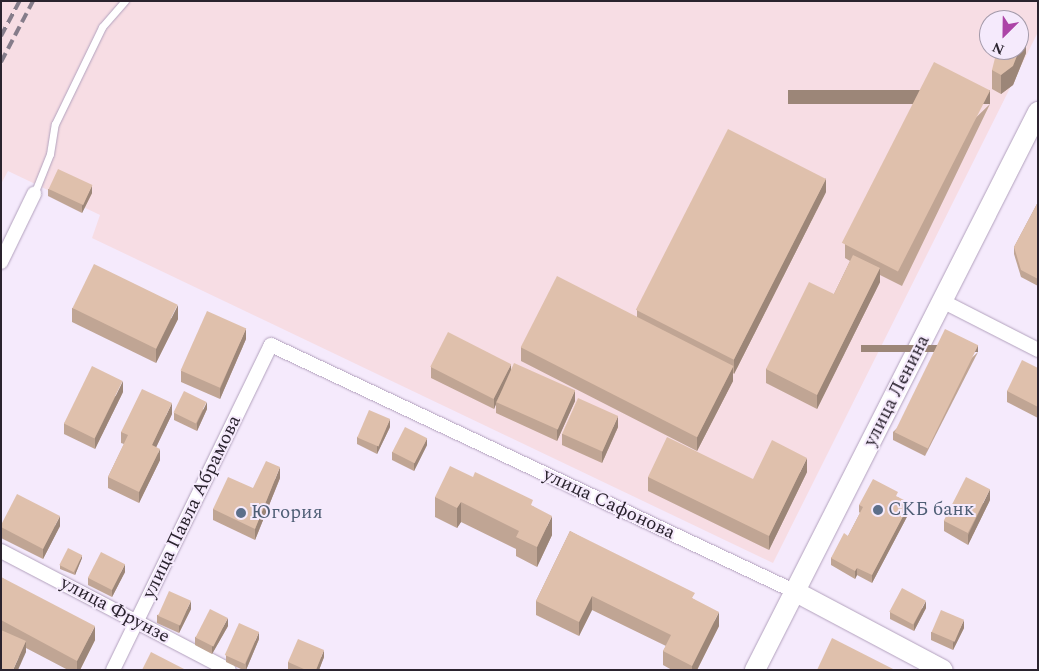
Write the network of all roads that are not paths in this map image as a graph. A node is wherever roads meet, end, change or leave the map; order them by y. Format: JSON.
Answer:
{"nodes":[{"id":1,"x":125,"y":1,"type":"edge"},
{"id":2,"x":1038,"y":112,"type":"edge"},
{"id":3,"x":34,"y":194,"type":"joint"},
{"id":4,"x":1,"y":262,"type":"edge"},
{"id":5,"x":942,"y":301,"type":"junction"},
{"id":6,"x":271,"y":345,"type":"joint"},
{"id":7,"x":1038,"y":350,"type":"edge"},
{"id":8,"x":1,"y":551,"type":"edge"},
{"id":9,"x":796,"y":592,"type":"junction"},
{"id":10,"x":136,"y":622,"type":"junction"},
{"id":11,"x":114,"y":670,"type":"edge"},
{"id":12,"x":229,"y":670,"type":"edge"},
{"id":13,"x":755,"y":670,"type":"edge"},
{"id":14,"x":943,"y":670,"type":"edge"}],
"edges":[{"from":1,"to":3,"type":"lane"},
{"from":2,"to":5,"type":"main road","name":"улица Ленина"},
{"from":3,"to":4,"type":"street"},
{"from":5,"to":7,"type":"street"},
{"from":5,"to":9,"type":"main road","name":"улица Ленина"},
{"from":6,"to":9,"type":"street","name":"улица Сафонова"},
{"from":6,"to":10,"type":"street","name":"улица Павла Абрамова"},
{"from":8,"to":10,"type":"street","name":"улица Фрунзе"},
{"from":9,"to":13,"type":"main road","name":"улица Ленина"},
{"from":9,"to":14,"type":"main road","name":"улица Сафонова"},
{"from":10,"to":11,"type":"street","name":"улица Павла Абрамова"},
{"from":10,"to":12,"type":"street","name":"улица Фрунзе"}]}
